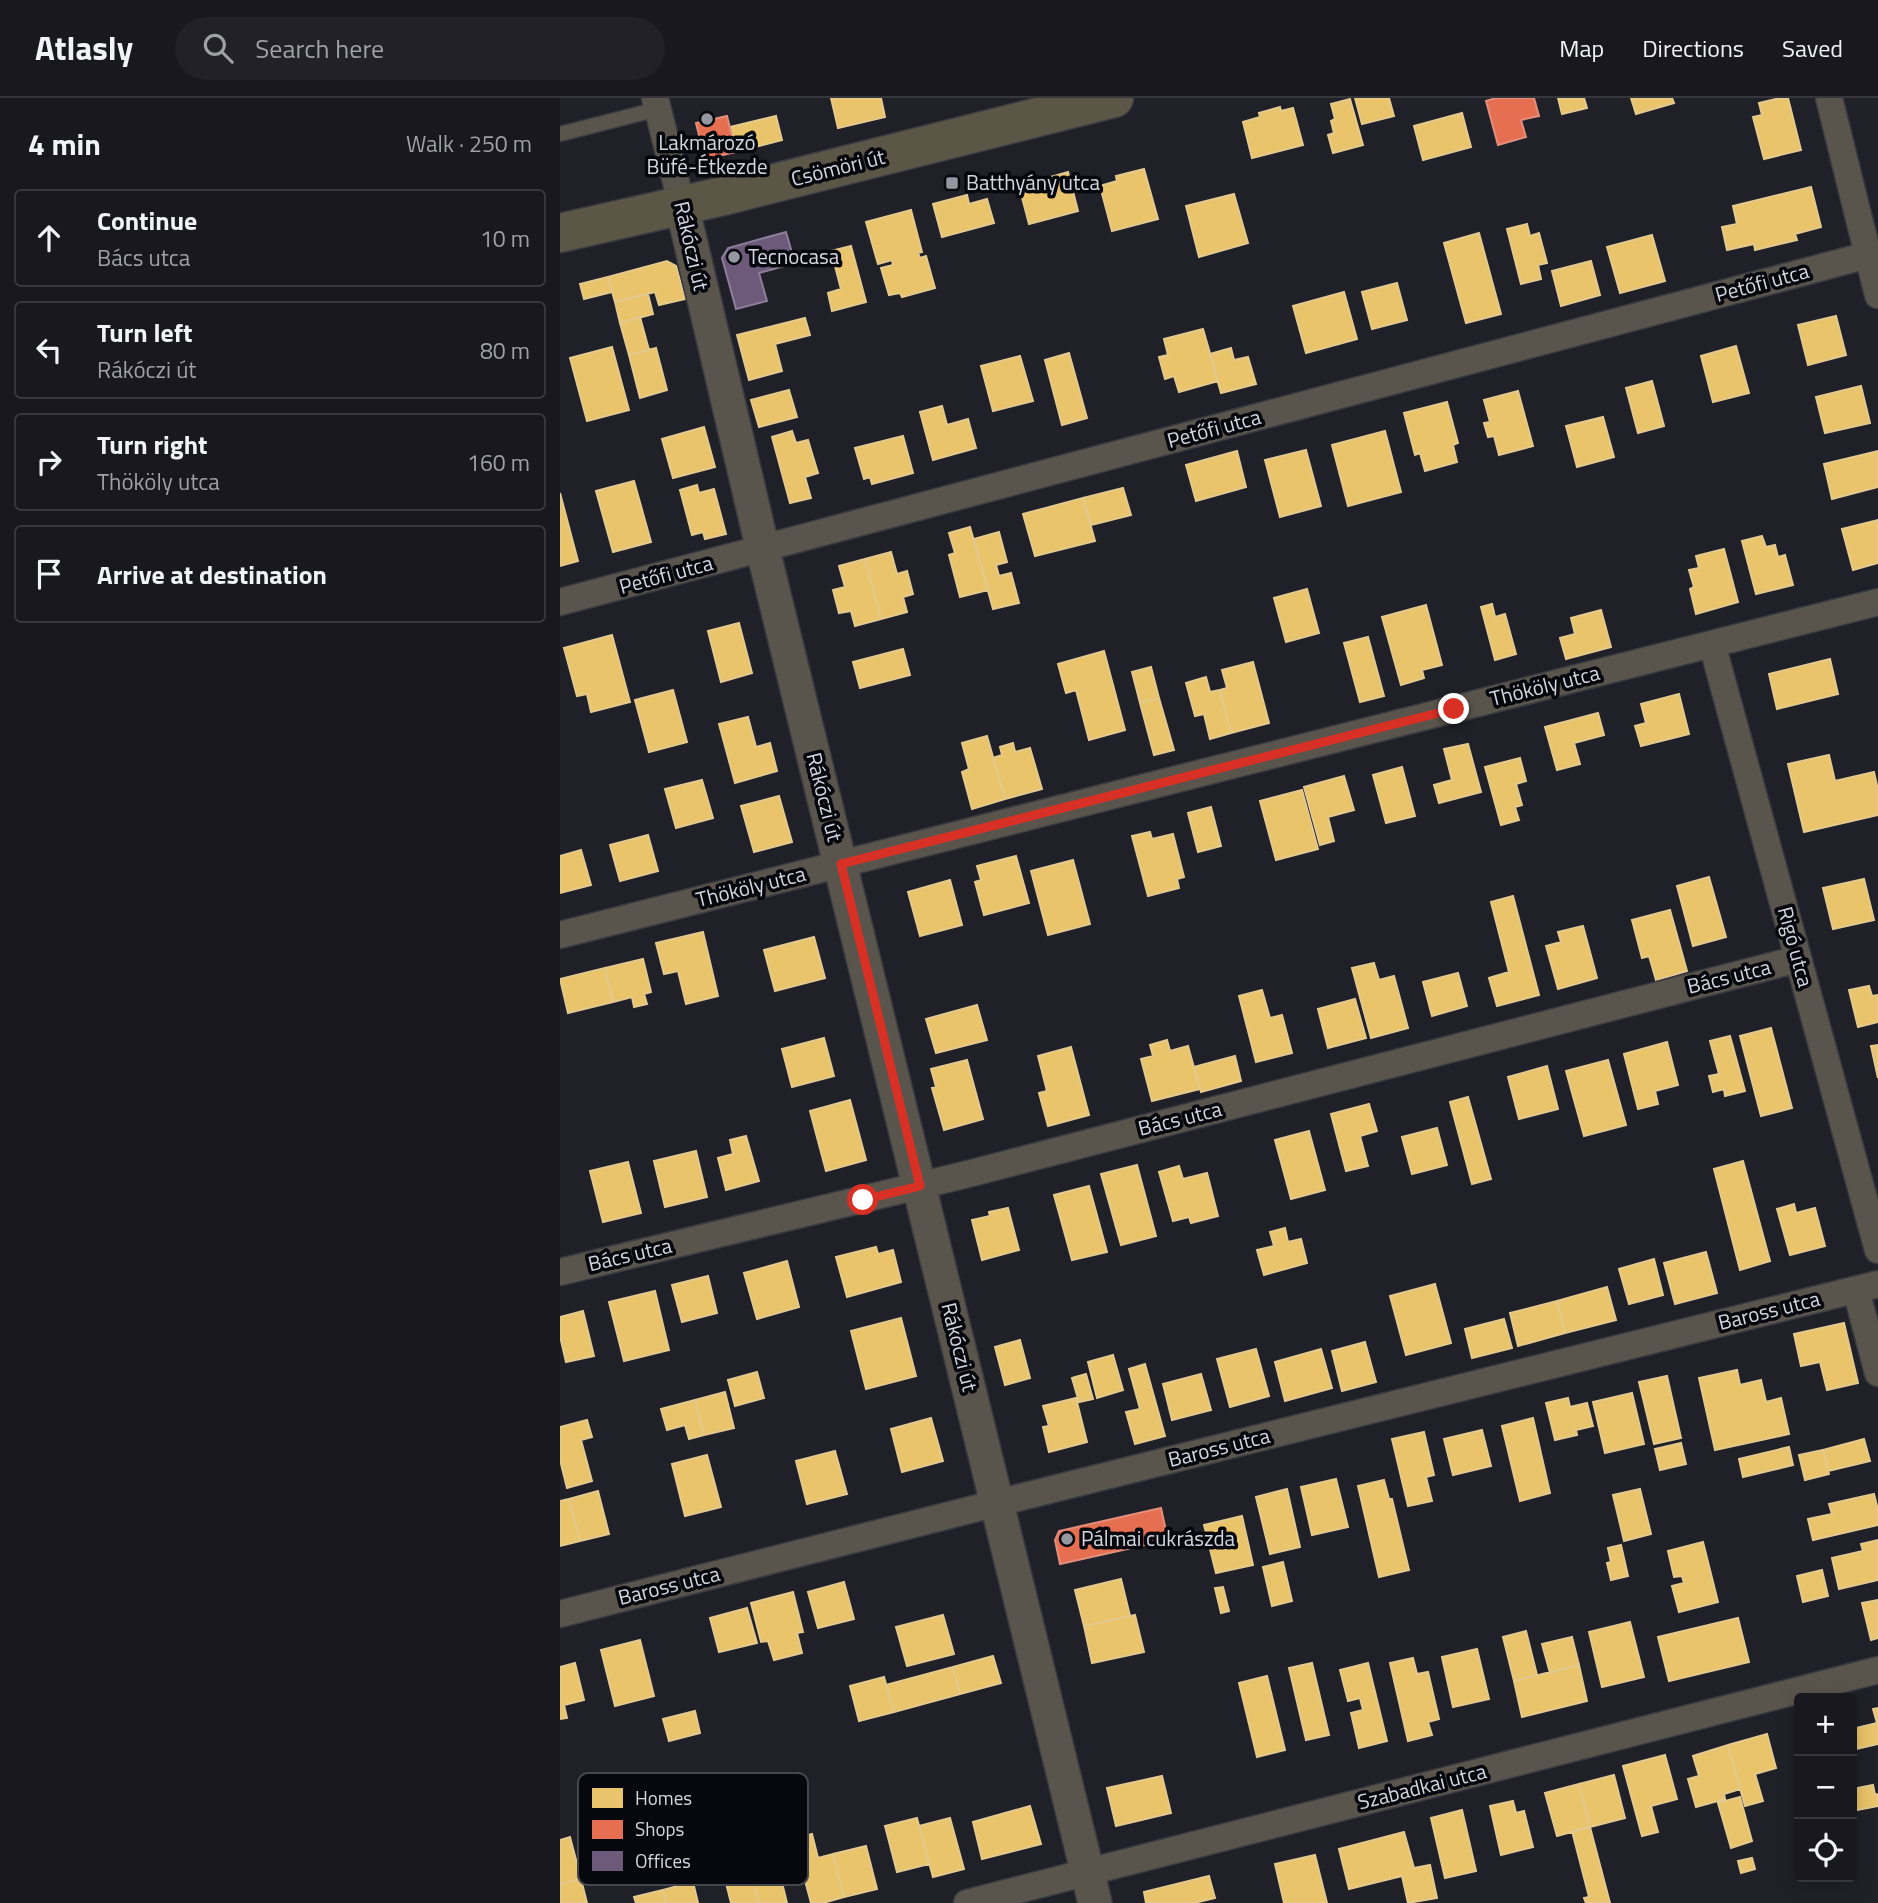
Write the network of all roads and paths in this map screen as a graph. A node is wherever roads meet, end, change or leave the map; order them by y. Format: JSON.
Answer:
{"nodes":[{"id":1,"x":1114,"y":98,"type":"edge"},
{"id":2,"x":1829,"y":98,"type":"edge"},
{"id":3,"x":656,"y":103,"type":"edge"},
{"id":4,"x":560,"y":134,"type":"edge"},
{"id":5,"x":681,"y":206,"type":"junction"},
{"id":6,"x":560,"y":233,"type":"edge"},
{"id":7,"x":1868,"y":255,"type":"junction"},
{"id":8,"x":1878,"y":295,"type":"edge"},
{"id":9,"x":763,"y":550,"type":"junction"},
{"id":10,"x":560,"y":602,"type":"edge"},
{"id":11,"x":1878,"y":602,"type":"edge"},
{"id":12,"x":1712,"y":643,"type":"junction"},
{"id":13,"x":841,"y":864,"type":"junction"},
{"id":14,"x":560,"y":935,"type":"edge"},
{"id":15,"x":1798,"y":959,"type":"junction"},
{"id":16,"x":920,"y":1186,"type":"junction"},
{"id":17,"x":1878,"y":1250,"type":"edge"},
{"id":18,"x":560,"y":1272,"type":"edge"},
{"id":19,"x":1867,"y":1287,"type":"edge"},
{"id":20,"x":1878,"y":1373,"type":"edge"},
{"id":21,"x":998,"y":1503,"type":"junction"},
{"id":22,"x":560,"y":1614,"type":"edge"},
{"id":23,"x":1878,"y":1670,"type":"edge"},
{"id":24,"x":1091,"y":1888,"type":"edge"},
{"id":25,"x":967,"y":1903,"type":"edge"}],
"edges":[{"from":1,"to":5,"type":"main road","name":"Csömöri út"},
{"from":2,"to":7,"type":"street"},
{"from":3,"to":4,"type":"lane"},
{"from":3,"to":5,"type":"street","name":"Rákóczi út"},
{"from":5,"to":6,"type":"main road","name":"Csömöri út"},
{"from":5,"to":9,"type":"street","name":"Rákóczi út"},
{"from":7,"to":8,"type":"street"},
{"from":7,"to":9,"type":"street","name":"Petőfi utca"},
{"from":9,"to":10,"type":"street","name":"Petőfi utca"},
{"from":9,"to":13,"type":"street","name":"Rákóczi út"},
{"from":11,"to":12,"type":"street","name":"Thököly utca"},
{"from":12,"to":13,"type":"street","name":"Thököly utca"},
{"from":12,"to":15,"type":"street","name":"Rigó utca"},
{"from":13,"to":14,"type":"street","name":"Thököly utca"},
{"from":13,"to":16,"type":"street","name":"Rákóczi út"},
{"from":15,"to":16,"type":"street","name":"Bács utca"},
{"from":15,"to":17,"type":"street","name":"Rigó utca"},
{"from":16,"to":18,"type":"street","name":"Bács utca"},
{"from":16,"to":21,"type":"street","name":"Rákóczi út"},
{"from":19,"to":20,"type":"street"},
{"from":19,"to":21,"type":"street","name":"Baross utca"},
{"from":21,"to":22,"type":"street","name":"Baross utca"},
{"from":21,"to":24,"type":"street","name":"Rákóczi út"},
{"from":23,"to":24,"type":"street","name":"Szabadkai utca"},
{"from":24,"to":25,"type":"street","name":"Szabadkai utca"}]}
